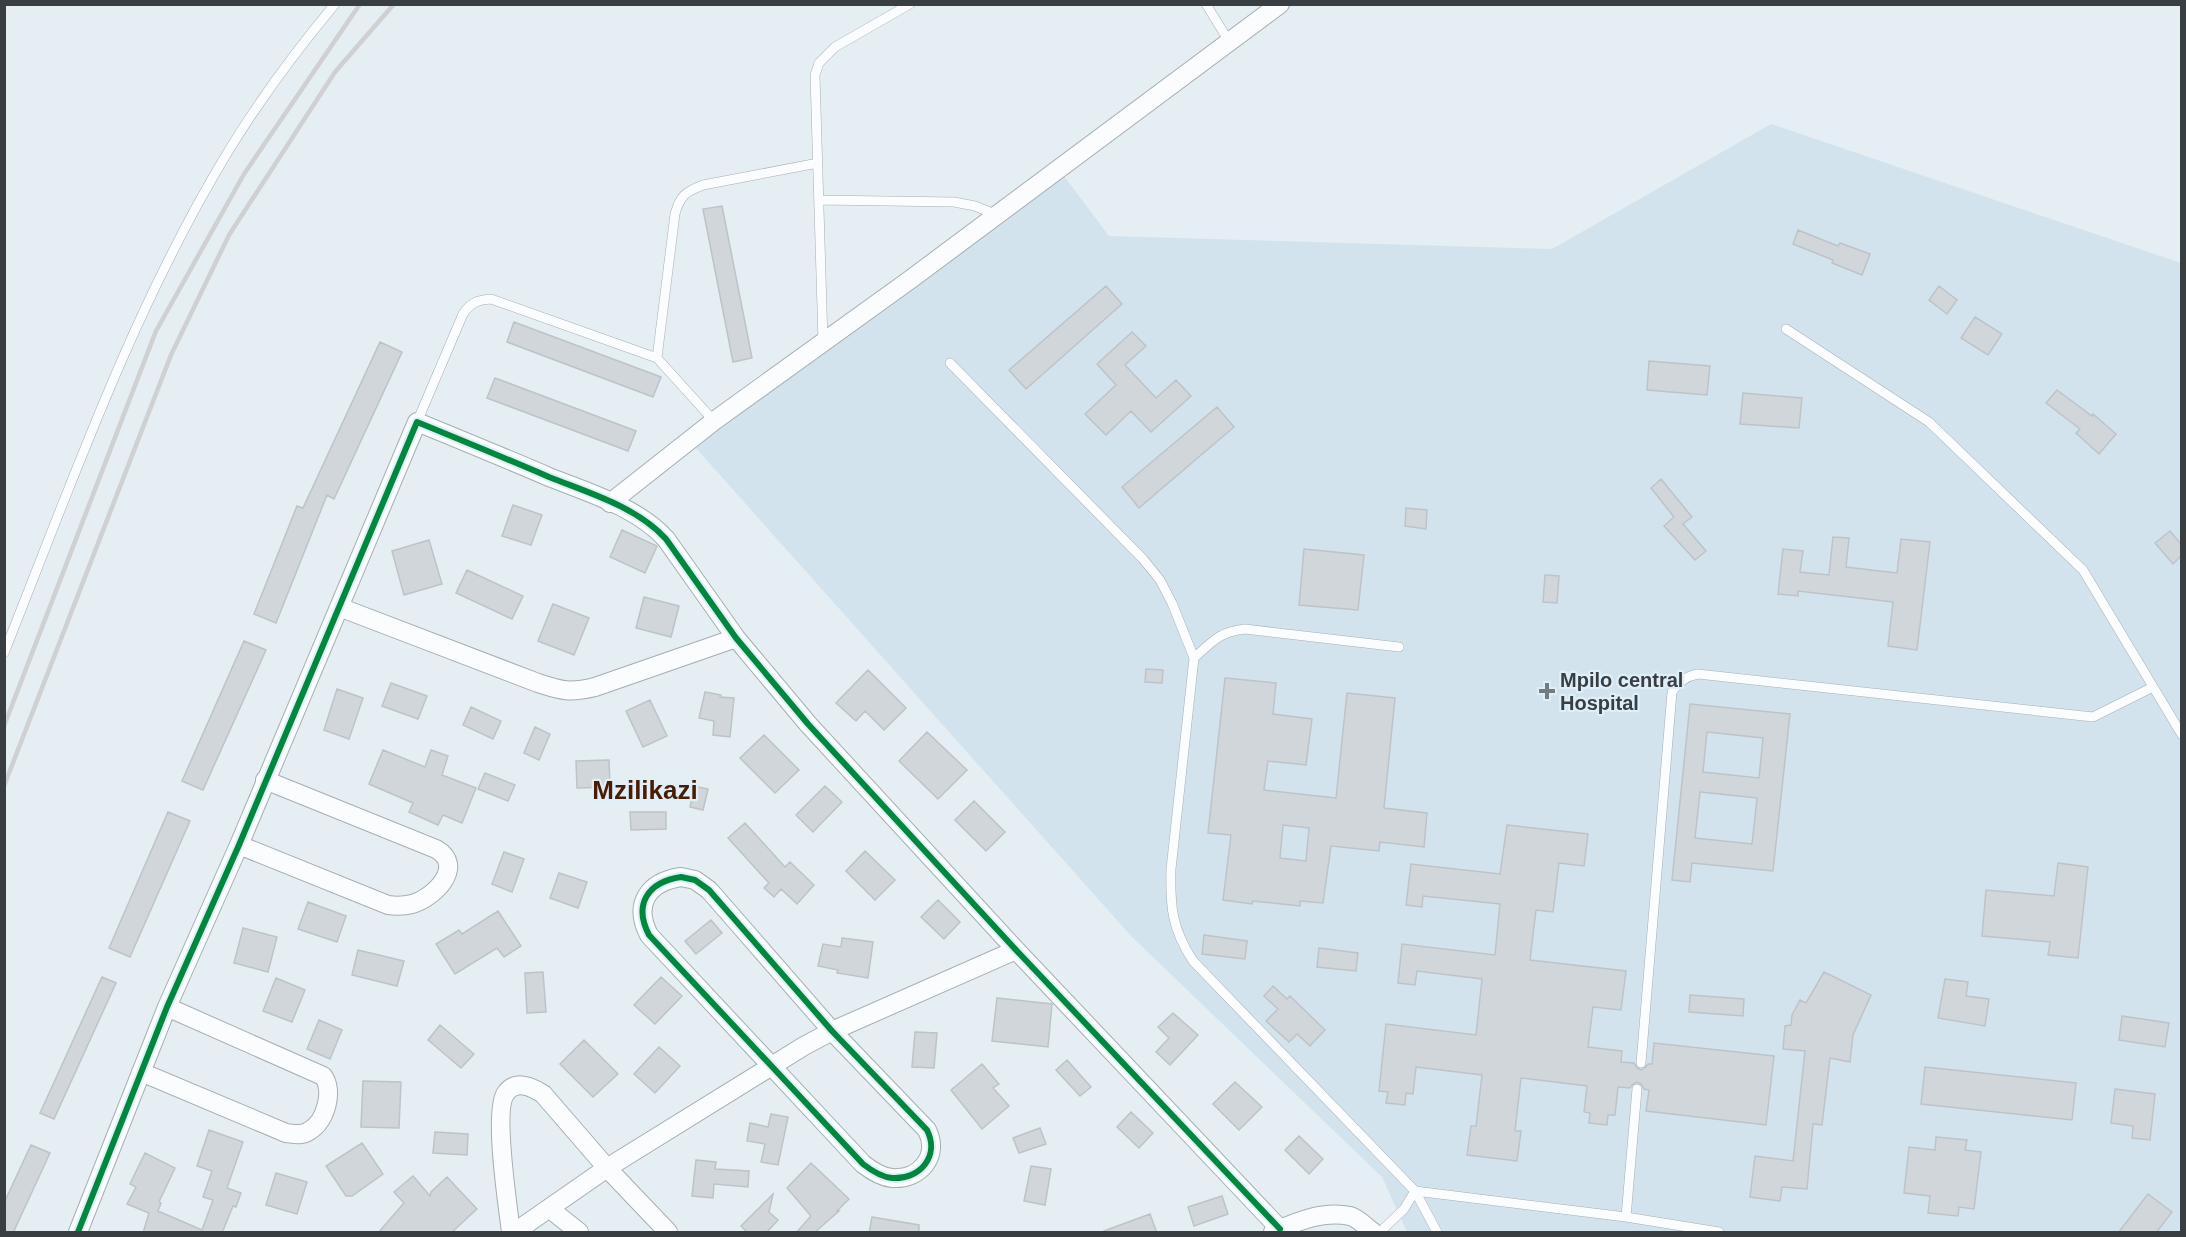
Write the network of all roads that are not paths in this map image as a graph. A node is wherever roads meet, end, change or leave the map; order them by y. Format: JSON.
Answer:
{"nodes":[{"id":1,"x":335,"y":4,"type":"edge"},
{"id":2,"x":910,"y":4,"type":"edge"},
{"id":3,"x":1206,"y":4,"type":"edge"},
{"id":4,"x":1280,"y":4,"type":"edge"},
{"id":5,"x":1230,"y":43,"type":"junction"},
{"id":6,"x":818,"y":163,"type":"junction"},
{"id":7,"x":820,"y":200,"type":"junction"},
{"id":8,"x":997,"y":215,"type":"junction"},
{"id":9,"x":1786,"y":329,"type":"dead end"},
{"id":10,"x":823,"y":342,"type":"junction"},
{"id":11,"x":657,"y":358,"type":"junction"},
{"id":12,"x":950,"y":363,"type":"dead end"},
{"id":13,"x":714,"y":421,"type":"junction"},
{"id":14,"x":417,"y":422,"type":"junction"},
{"id":15,"x":610,"y":503,"type":"junction"},
{"id":16,"x":339,"y":607,"type":"junction"},
{"id":17,"x":736,"y":638,"type":"junction"},
{"id":18,"x":1399,"y":647,"type":"dead end"},
{"id":19,"x":4,"y":653,"type":"edge"},
{"id":20,"x":1194,"y":658,"type":"junction"},
{"id":21,"x":2153,"y":687,"type":"junction"},
{"id":22,"x":2181,"y":735,"type":"edge"},
{"id":23,"x":266,"y":780,"type":"junction"},
{"id":24,"x":239,"y":845,"type":"junction"},
{"id":25,"x":1016,"y":950,"type":"junction"},
{"id":26,"x":168,"y":1007,"type":"junction"},
{"id":27,"x":832,"y":1031,"type":"junction"},
{"id":28,"x":1641,"y":1063,"type":"dead end"},
{"id":29,"x":771,"y":1065,"type":"junction"},
{"id":30,"x":141,"y":1072,"type":"junction"},
{"id":31,"x":1637,"y":1089,"type":"dead end"},
{"id":32,"x":607,"y":1168,"type":"junction"},
{"id":33,"x":1415,"y":1191,"type":"junction"},
{"id":34,"x":550,"y":1209,"type":"junction"},
{"id":35,"x":1626,"y":1217,"type":"junction"},
{"id":36,"x":1276,"y":1231,"type":"edge"},
{"id":37,"x":78,"y":1233,"type":"edge"},
{"id":38,"x":513,"y":1233,"type":"edge"},
{"id":39,"x":579,"y":1233,"type":"edge"},
{"id":40,"x":668,"y":1233,"type":"edge"},
{"id":41,"x":1373,"y":1233,"type":"edge"},
{"id":42,"x":1380,"y":1233,"type":"edge"},
{"id":43,"x":1437,"y":1233,"type":"edge"},
{"id":44,"x":1719,"y":1233,"type":"edge"}],
"edges":[{"from":1,"to":19,"type":"lane"},
{"from":2,"to":6,"type":"lane"},
{"from":3,"to":5,"type":"lane"},
{"from":4,"to":5,"type":"street"},
{"from":5,"to":8,"type":"street"},
{"from":6,"to":7,"type":"lane"},
{"from":6,"to":11,"type":"lane"},
{"from":7,"to":8,"type":"lane"},
{"from":7,"to":10,"type":"lane"},
{"from":8,"to":10,"type":"street"},
{"from":9,"to":21,"type":"lane"},
{"from":10,"to":13,"type":"street"},
{"from":11,"to":13,"type":"lane"},
{"from":11,"to":14,"type":"lane"},
{"from":12,"to":20,"type":"lane"},
{"from":13,"to":15,"type":"street"},
{"from":14,"to":15,"type":"street"},
{"from":14,"to":16,"type":"street"},
{"from":15,"to":17,"type":"street"},
{"from":16,"to":17,"type":"street"},
{"from":16,"to":23,"type":"street"},
{"from":17,"to":25,"type":"street"},
{"from":18,"to":20,"type":"lane"},
{"from":20,"to":33,"type":"lane"},
{"from":21,"to":22,"type":"lane"},
{"from":21,"to":28,"type":"lane"},
{"from":23,"to":24,"type":"street"},
{"from":23,"to":24,"type":"street"},
{"from":24,"to":26,"type":"street"},
{"from":25,"to":27,"type":"street"},
{"from":25,"to":36,"type":"street"},
{"from":26,"to":30,"type":"street"},
{"from":26,"to":30,"type":"street"},
{"from":27,"to":29,"type":"street"},
{"from":27,"to":29,"type":"street"},
{"from":27,"to":29,"type":"street"},
{"from":29,"to":32,"type":"street"},
{"from":30,"to":37,"type":"street"},
{"from":31,"to":35,"type":"lane"},
{"from":32,"to":34,"type":"street"},
{"from":32,"to":38,"type":"street"},
{"from":32,"to":40,"type":"street"},
{"from":33,"to":35,"type":"lane"},
{"from":33,"to":42,"type":"lane"},
{"from":33,"to":43,"type":"lane"},
{"from":34,"to":38,"type":"street"},
{"from":34,"to":39,"type":"street"},
{"from":35,"to":44,"type":"lane"},
{"from":36,"to":41,"type":"street"}]}
